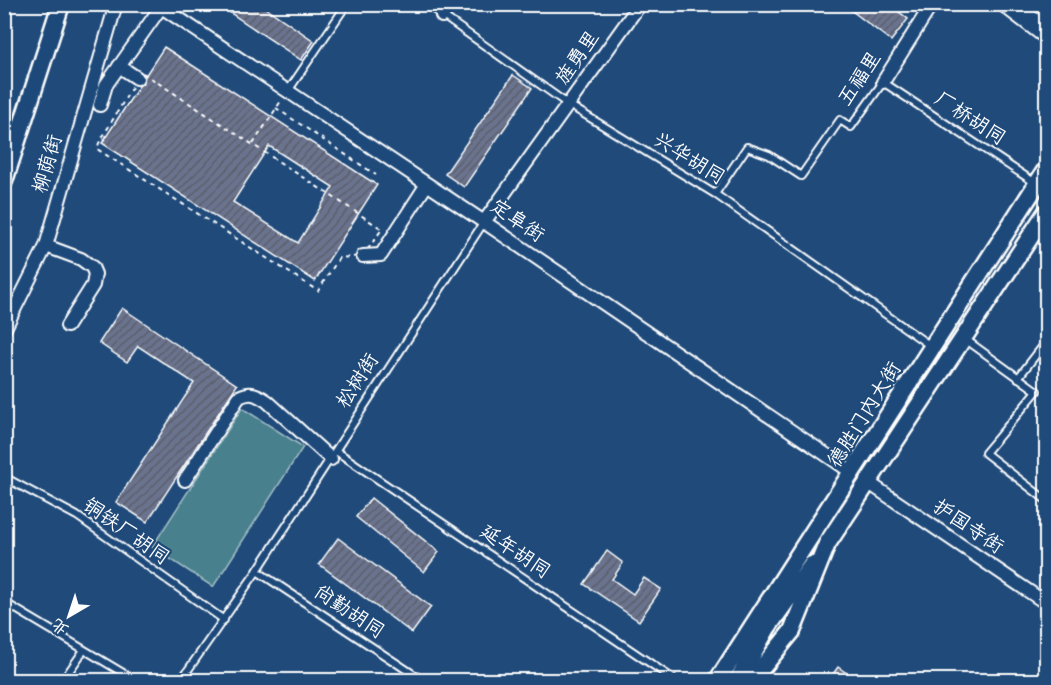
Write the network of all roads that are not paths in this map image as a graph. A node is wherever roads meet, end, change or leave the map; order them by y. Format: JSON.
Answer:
{"nodes":[{"id":1,"x":61,"y":4,"type":"edge"},
{"id":2,"x":116,"y":4,"type":"edge"},
{"id":3,"x":347,"y":4,"type":"edge"},
{"id":4,"x":426,"y":4,"type":"edge"},
{"id":5,"x":450,"y":4,"type":"edge"},
{"id":6,"x":640,"y":4,"type":"edge"},
{"id":7,"x":932,"y":4,"type":"edge"},
{"id":8,"x":1008,"y":4,"type":"edge"},
{"id":9,"x":159,"y":6,"type":"edge"},
{"id":10,"x":442,"y":16,"type":"junction"},
{"id":11,"x":1047,"y":33,"type":"edge"},
{"id":12,"x":119,"y":66,"type":"junction"},
{"id":13,"x":137,"y":78,"type":"road end"},
{"id":14,"x":883,"y":82,"type":"junction"},
{"id":15,"x":287,"y":91,"type":"junction"},
{"id":16,"x":100,"y":105,"type":"dead end"},
{"id":17,"x":569,"y":105,"type":"junction"},
{"id":18,"x":1042,"y":177,"type":"edge"},
{"id":19,"x":4,"y":181,"type":"edge"},
{"id":20,"x":427,"y":184,"type":"junction"},
{"id":21,"x":715,"y":194,"type":"junction"},
{"id":22,"x":1047,"y":213,"type":"edge"},
{"id":23,"x":484,"y":222,"type":"junction"},
{"id":24,"x":46,"y":246,"type":"junction"},
{"id":25,"x":363,"y":256,"type":"road end"},
{"id":26,"x":67,"y":326,"type":"dead end"},
{"id":27,"x":4,"y":330,"type":"edge"},
{"id":28,"x":962,"y":337,"type":"junction"},
{"id":29,"x":1047,"y":342,"type":"edge"},
{"id":30,"x":932,"y":347,"type":"junction"},
{"id":31,"x":1018,"y":378,"type":"junction"},
{"id":32,"x":881,"y":429,"type":"junction"},
{"id":33,"x":897,"y":440,"type":"junction"},
{"id":34,"x":333,"y":455,"type":"junction"},
{"id":35,"x":853,"y":473,"type":"junction"},
{"id":36,"x":4,"y":477,"type":"edge"},
{"id":37,"x":185,"y":480,"type":"dead end"},
{"id":38,"x":868,"y":483,"type":"junction"},
{"id":39,"x":1047,"y":500,"type":"edge"},
{"id":40,"x":820,"y":539,"type":"junction"},
{"id":41,"x":257,"y":571,"type":"junction"},
{"id":42,"x":4,"y":602,"type":"edge"},
{"id":43,"x":1047,"y":603,"type":"edge"},
{"id":44,"x":224,"y":620,"type":"junction"},
{"id":45,"x":84,"y":650,"type":"junction"},
{"id":46,"x":63,"y":681,"type":"edge"},
{"id":47,"x":135,"y":681,"type":"edge"},
{"id":48,"x":181,"y":681,"type":"edge"},
{"id":49,"x":422,"y":681,"type":"edge"},
{"id":50,"x":675,"y":681,"type":"edge"},
{"id":51,"x":718,"y":681,"type":"edge"},
{"id":52,"x":738,"y":681,"type":"edge"},
{"id":53,"x":752,"y":681,"type":"edge"}],
"edges":[{"from":1,"to":19,"type":"main road","name":"柳荫街"},
{"from":2,"to":24,"type":"street","name":"柳荫街"},
{"from":3,"to":15,"type":"lane"},
{"from":4,"to":10,"type":"lane","name":"兴华胡同"},
{"from":5,"to":10,"type":"street"},
{"from":6,"to":17,"type":"street","name":"旌勇里"},
{"from":7,"to":14,"type":"street","name":"五福里"},
{"from":8,"to":11,"type":"main road"},
{"from":9,"to":12,"type":"street"},
{"from":9,"to":15,"type":"street","name":"定阜街"},
{"from":10,"to":17,"type":"lane","name":"兴华胡同"},
{"from":12,"to":13,"type":"street"},
{"from":12,"to":16,"type":"street"},
{"from":14,"to":18,"type":"lane","name":"厂桥胡同"},
{"from":14,"to":21,"type":"lane","name":"五福里"},
{"from":15,"to":20,"type":"street","name":"定阜街"},
{"from":17,"to":21,"type":"lane","name":"兴华胡同"},
{"from":17,"to":23,"type":"street","name":"松树街"},
{"from":18,"to":30,"type":"main road","name":"德胜门内大街"},
{"from":20,"to":23,"type":"street","name":"定阜街"},
{"from":20,"to":25,"type":"street"},
{"from":21,"to":30,"type":"lane","name":"兴华胡同"},
{"from":22,"to":28,"type":"main road","name":"德胜门内大街"},
{"from":23,"to":34,"type":"lane","name":"松树街"},
{"from":23,"to":35,"type":"street","name":"定阜街"},
{"from":24,"to":26,"type":"street"},
{"from":24,"to":27,"type":"street","name":"柳荫街"},
{"from":28,"to":31,"type":"lane"},
{"from":28,"to":33,"type":"main road","name":"德胜门内大街"},
{"from":29,"to":31,"type":"lane"},
{"from":30,"to":32,"type":"main road","name":"德胜门内大街"},
{"from":31,"to":39,"type":"lane"},
{"from":32,"to":33,"type":"main road"},
{"from":32,"to":35,"type":"main road","name":"德胜门内大街"},
{"from":33,"to":38,"type":"main road","name":"德胜门内大街"},
{"from":34,"to":37,"type":"street"},
{"from":34,"to":41,"type":"lane","name":"松树街"},
{"from":34,"to":50,"type":"lane","name":"延年胡同"},
{"from":35,"to":38,"type":"main road"},
{"from":35,"to":40,"type":"main road","name":"德胜门内大街"},
{"from":36,"to":44,"type":"lane","name":"铜铁厂胡同"},
{"from":38,"to":40,"type":"main road","name":"德胜门内大街"},
{"from":38,"to":43,"type":"street","name":"护国寺街"},
{"from":40,"to":51,"type":"main road","name":"德胜门内大街"},
{"from":40,"to":52,"type":"main road","name":"德胜门内大街"},
{"from":40,"to":53,"type":"main road","name":"德胜门内大街"},
{"from":41,"to":44,"type":"lane","name":"松树街"},
{"from":41,"to":49,"type":"lane","name":"尚勤胡同"},
{"from":42,"to":45,"type":"lane"},
{"from":44,"to":48,"type":"lane","name":"松树街"},
{"from":45,"to":46,"type":"lane"},
{"from":45,"to":47,"type":"lane"}]}
